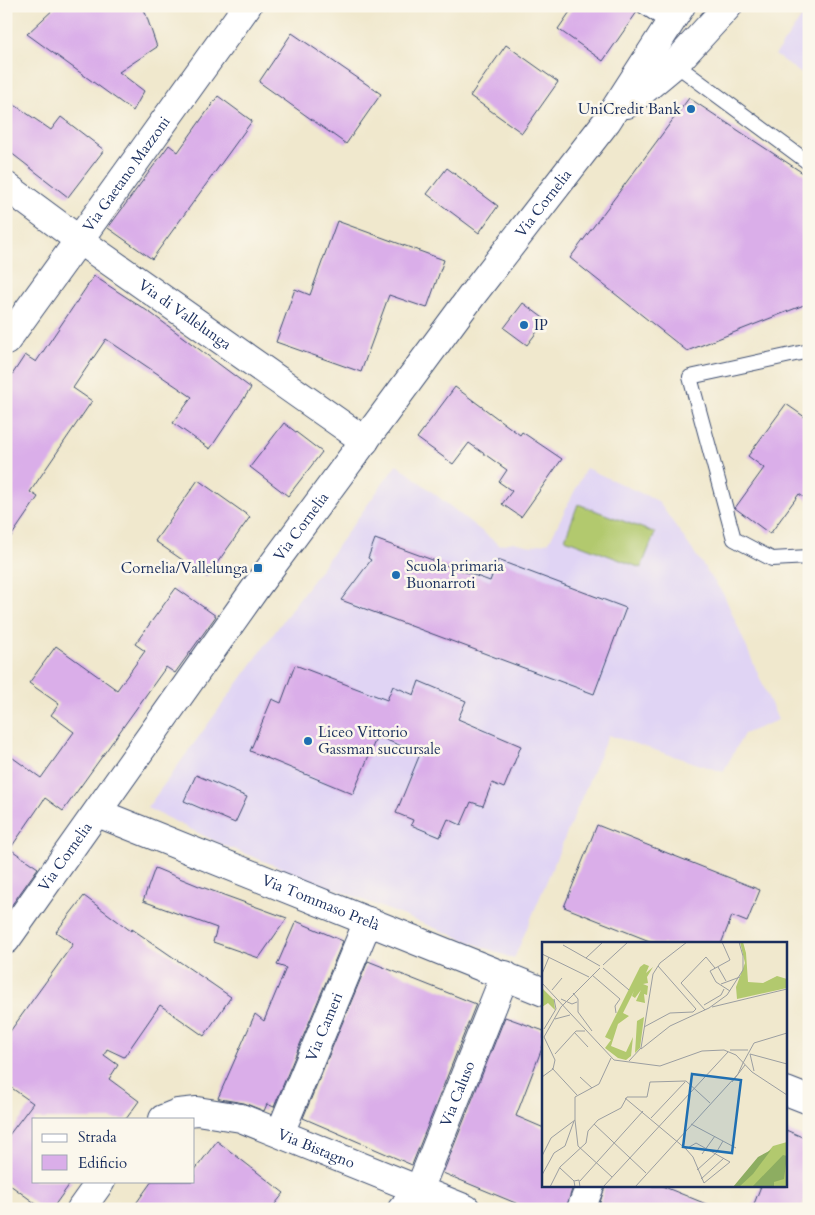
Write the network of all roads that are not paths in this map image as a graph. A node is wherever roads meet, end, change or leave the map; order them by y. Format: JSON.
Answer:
{"nodes":[{"id":1,"x":247,"y":6,"type":"edge"},
{"id":2,"x":644,"y":6,"type":"edge"},
{"id":3,"x":728,"y":6,"type":"edge"},
{"id":4,"x":675,"y":15,"type":"edge"},
{"id":5,"x":675,"y":64,"type":"junction"},
{"id":6,"x":607,"y":121,"type":"junction"},
{"id":7,"x":809,"y":163,"type":"edge"},
{"id":8,"x":6,"y":186,"type":"edge"},
{"id":9,"x":80,"y":240,"type":"junction"},
{"id":10,"x":6,"y":341,"type":"edge"},
{"id":11,"x":809,"y":351,"type":"edge"},
{"id":12,"x":365,"y":440,"type":"junction"},
{"id":13,"x":809,"y":557,"type":"edge"},
{"id":14,"x":98,"y":813,"type":"junction"},
{"id":15,"x":368,"y":921,"type":"junction"},
{"id":16,"x":6,"y":940,"type":"edge"},
{"id":17,"x":505,"y":975,"type":"junction"},
{"id":18,"x":542,"y":991,"type":"edge"},
{"id":19,"x":788,"y":1092,"type":"edge"},
{"id":20,"x":809,"y":1100,"type":"edge"},
{"id":21,"x":166,"y":1118,"type":"edge"},
{"id":22,"x":280,"y":1133,"type":"junction"},
{"id":23,"x":100,"y":1182,"type":"edge"},
{"id":24,"x":589,"y":1188,"type":"edge"},
{"id":25,"x":411,"y":1199,"type":"edge"},
{"id":26,"x":81,"y":1209,"type":"edge"},
{"id":27,"x":466,"y":1209,"type":"edge"},
{"id":28,"x":581,"y":1209,"type":"edge"}],
"edges":[{"from":1,"to":9,"type":"street","name":"Via Gaetano Mazzoni"},
{"from":2,"to":4,"type":"lane"},
{"from":3,"to":5,"type":"street","name":"Via Cornelia"},
{"from":4,"to":6,"type":"street","name":"Via Cornelia"},
{"from":5,"to":6,"type":"street","name":"Via Cornelia"},
{"from":5,"to":7,"type":"lane"},
{"from":6,"to":12,"type":"street","name":"Via Cornelia"},
{"from":8,"to":9,"type":"street","name":"Via di Vallelunga"},
{"from":9,"to":10,"type":"street","name":"Via Gaetano Mazzoni"},
{"from":9,"to":12,"type":"street","name":"Via di Vallelunga"},
{"from":11,"to":13,"type":"lane"},
{"from":12,"to":14,"type":"street","name":"Via Cornelia"},
{"from":14,"to":15,"type":"street","name":"Via Tommaso Prelà"},
{"from":14,"to":16,"type":"street","name":"Via Cornelia"},
{"from":15,"to":17,"type":"street","name":"Via Tommaso Prelà"},
{"from":15,"to":22,"type":"street","name":"Via Cameri"},
{"from":17,"to":18,"type":"street","name":"Via Tommaso Prelà"},
{"from":17,"to":25,"type":"street","name":"Via Caluso"},
{"from":19,"to":20,"type":"street"},
{"from":21,"to":22,"type":"street","name":"Via Bistagno"},
{"from":22,"to":25,"type":"street","name":"Via Bistagno"},
{"from":23,"to":26,"type":"street"},
{"from":24,"to":28,"type":"street"},
{"from":25,"to":27,"type":"street","name":"Via Bistagno"}]}
